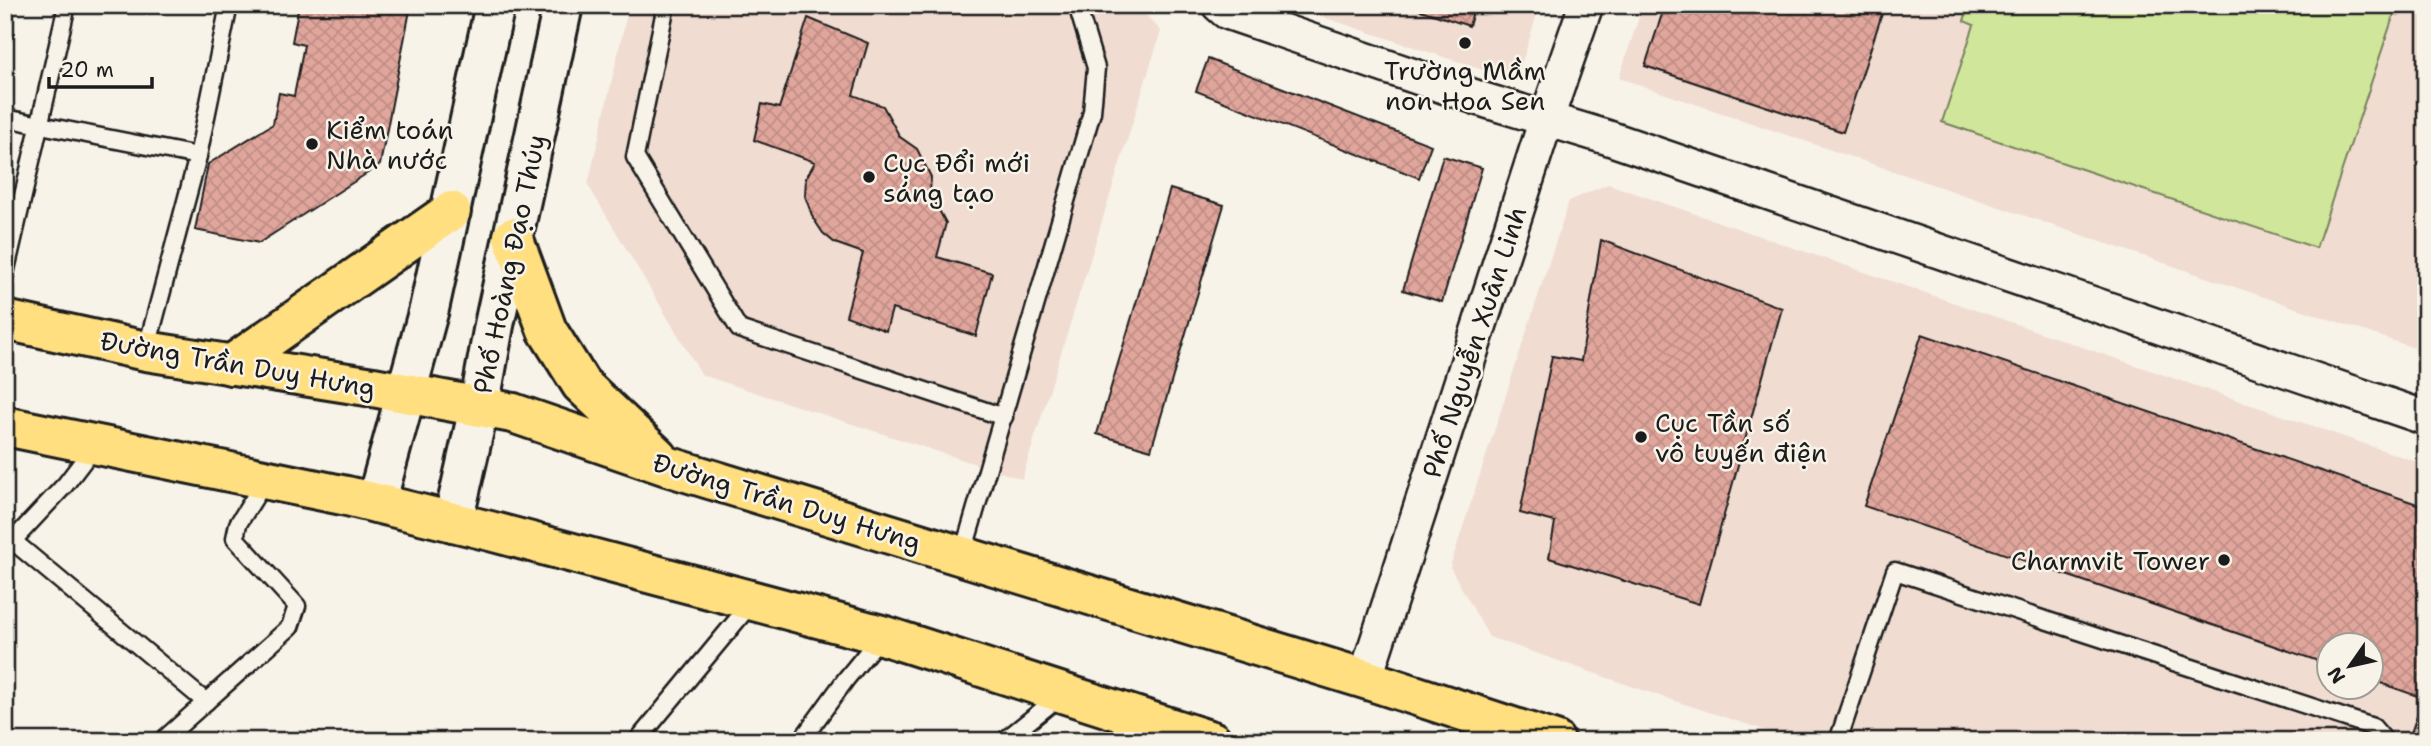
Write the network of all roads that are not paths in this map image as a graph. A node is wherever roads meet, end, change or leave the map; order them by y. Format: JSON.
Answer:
{"nodes":[{"id":1,"x":67,"y":5,"type":"edge"},
{"id":2,"x":229,"y":5,"type":"edge"},
{"id":3,"x":495,"y":5,"type":"edge"},
{"id":4,"x":563,"y":5,"type":"edge"},
{"id":5,"x":666,"y":5,"type":"edge"},
{"id":6,"x":1077,"y":5,"type":"edge"},
{"id":7,"x":1219,"y":5,"type":"edge"},
{"id":8,"x":1586,"y":5,"type":"edge"},
{"id":9,"x":1547,"y":117,"type":"junction"},
{"id":10,"x":5,"y":118,"type":"edge"},
{"id":11,"x":41,"y":125,"type":"junction"},
{"id":12,"x":198,"y":156,"type":"junction"},
{"id":13,"x":451,"y":211,"type":"junction"},
{"id":14,"x":513,"y":237,"type":"junction"},
{"id":15,"x":5,"y":274,"type":"edge"},
{"id":16,"x":5,"y":320,"type":"edge"},
{"id":17,"x":146,"y":351,"type":"junction"},
{"id":18,"x":231,"y":365,"type":"junction"},
{"id":19,"x":405,"y":394,"type":"junction"},
{"id":20,"x":480,"y":408,"type":"junction"},
{"id":21,"x":1004,"y":417,"type":"junction"},
{"id":22,"x":2426,"y":418,"type":"edge"},
{"id":23,"x":5,"y":426,"type":"edge"},
{"id":24,"x":95,"y":444,"type":"junction"},
{"id":25,"x":667,"y":466,"type":"junction"},
{"id":26,"x":265,"y":481,"type":"junction"},
{"id":27,"x":376,"y":503,"type":"junction"},
{"id":28,"x":453,"y":522,"type":"junction"},
{"id":29,"x":9,"y":545,"type":"edge"},
{"id":30,"x":962,"y":556,"type":"junction"},
{"id":31,"x":752,"y":602,"type":"junction"},
{"id":32,"x":882,"y":635,"type":"junction"},
{"id":33,"x":1365,"y":679,"type":"junction"},
{"id":34,"x":1065,"y":692,"type":"junction"},
{"id":35,"x":206,"y":702,"type":"junction"},
{"id":36,"x":162,"y":741,"type":"edge"},
{"id":37,"x":637,"y":741,"type":"edge"},
{"id":38,"x":801,"y":741,"type":"edge"},
{"id":39,"x":1004,"y":741,"type":"edge"},
{"id":40,"x":1212,"y":741,"type":"edge"},
{"id":41,"x":1555,"y":741,"type":"edge"},
{"id":42,"x":1838,"y":741,"type":"edge"},
{"id":43,"x":2385,"y":741,"type":"edge"}],
"edges":[{"from":1,"to":11,"type":"lane"},
{"from":2,"to":12,"type":"lane"},
{"from":3,"to":13,"type":"main road"},
{"from":4,"to":14,"type":"main road","name":"Phố Hoàng Đạo Thúy"},
{"from":5,"to":21,"type":"lane"},
{"from":6,"to":21,"type":"lane"},
{"from":7,"to":9,"type":"street"},
{"from":8,"to":9,"type":"street","name":"Phố Nguyễn Xuân Linh"},
{"from":9,"to":22,"type":"street"},
{"from":9,"to":33,"type":"street","name":"Phố Nguyễn Xuân Linh"},
{"from":10,"to":11,"type":"lane"},
{"from":11,"to":12,"type":"lane"},
{"from":11,"to":15,"type":"lane"},
{"from":12,"to":17,"type":"lane"},
{"from":13,"to":18,"type":"main road"},
{"from":13,"to":19,"type":"main road"},
{"from":14,"to":20,"type":"main road","name":"Phố Hoàng Đạo Thúy"},
{"from":14,"to":25,"type":"main road"},
{"from":16,"to":17,"type":"main road","name":"Đường Trần Duy Hưng"},
{"from":17,"to":18,"type":"main road","name":"Đường Trần Duy Hưng"},
{"from":18,"to":19,"type":"main road","name":"Đường Trần Duy Hưng"},
{"from":19,"to":20,"type":"main road","name":"Đường Trần Duy Hưng"},
{"from":19,"to":27,"type":"main road"},
{"from":20,"to":25,"type":"main road","name":"Đường Trần Duy Hưng"},
{"from":20,"to":28,"type":"main road","name":"Phố Hoàng Đạo Thúy"},
{"from":21,"to":30,"type":"lane"},
{"from":23,"to":24,"type":"main road"},
{"from":24,"to":26,"type":"main road"},
{"from":24,"to":29,"type":"lane"},
{"from":25,"to":30,"type":"main road","name":"Đường Trần Duy Hưng"},
{"from":26,"to":27,"type":"main road"},
{"from":26,"to":35,"type":"lane"},
{"from":27,"to":28,"type":"main road"},
{"from":28,"to":31,"type":"main road"},
{"from":29,"to":35,"type":"lane"},
{"from":30,"to":33,"type":"main road","name":"Đường Trần Duy Hưng"},
{"from":31,"to":32,"type":"main road"},
{"from":31,"to":37,"type":"lane"},
{"from":32,"to":34,"type":"main road"},
{"from":32,"to":38,"type":"lane"},
{"from":33,"to":41,"type":"main road","name":"Đường Trần Duy Hưng"},
{"from":34,"to":39,"type":"lane"},
{"from":34,"to":40,"type":"main road"},
{"from":35,"to":36,"type":"lane"},
{"from":42,"to":43,"type":"lane"}]}
